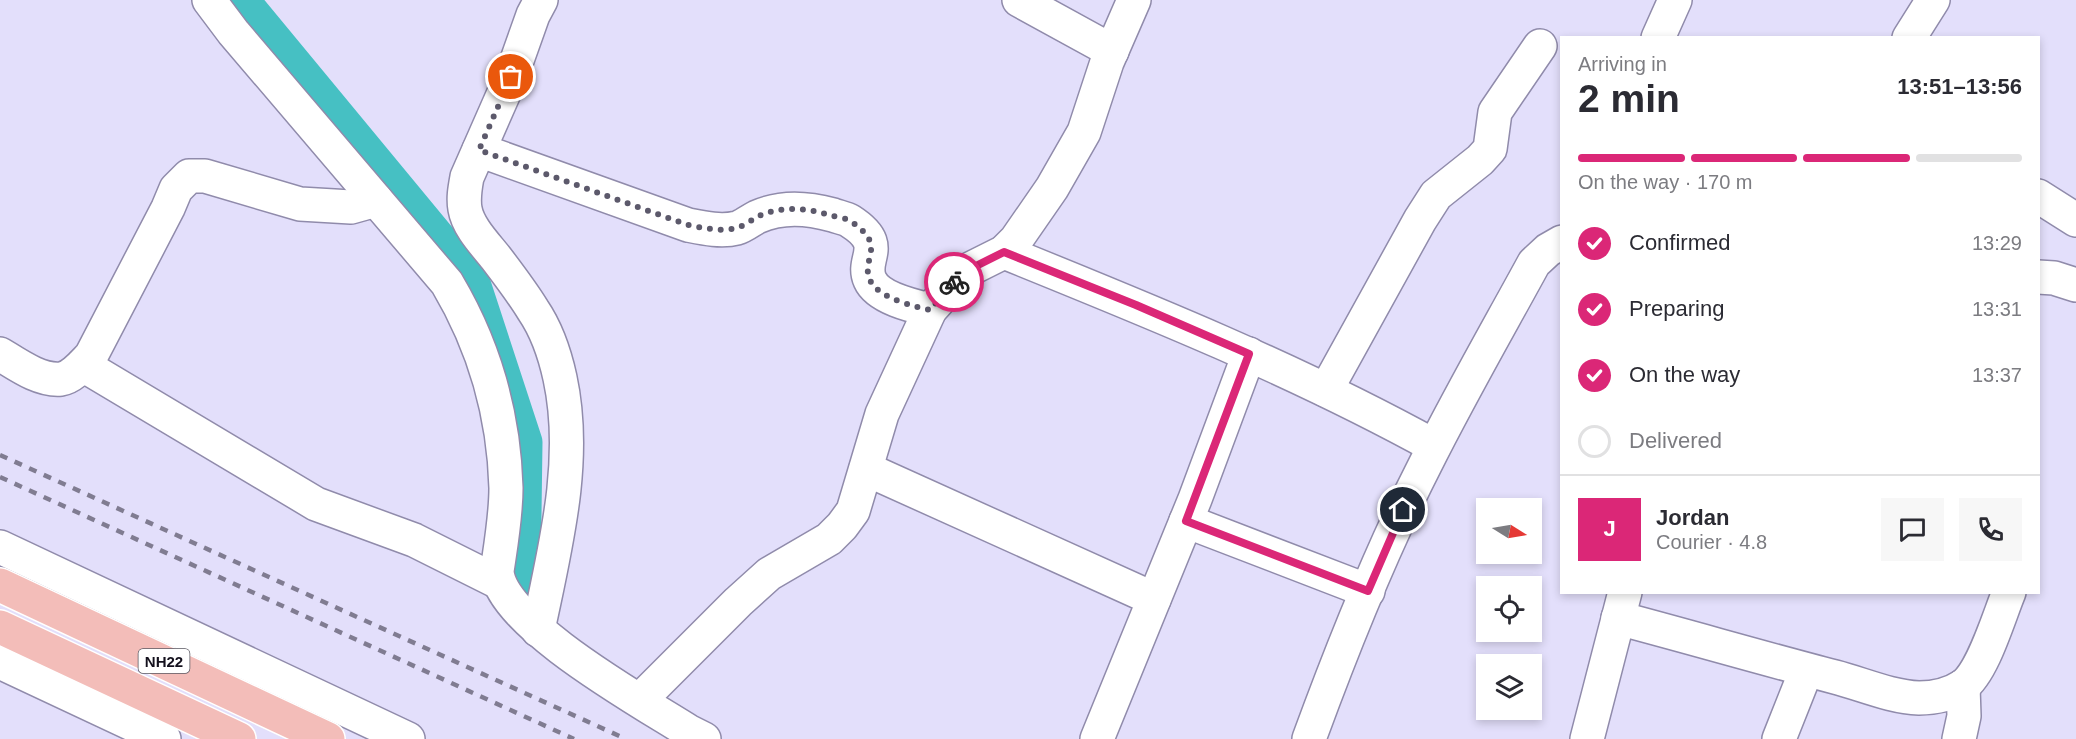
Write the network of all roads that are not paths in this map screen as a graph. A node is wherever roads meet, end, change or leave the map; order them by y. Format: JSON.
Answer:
{"nodes":[{"id":1,"x":209,"y":0,"type":"edge"},
{"id":2,"x":541,"y":0,"type":"edge"},
{"id":3,"x":1019,"y":0,"type":"edge"},
{"id":4,"x":1134,"y":0,"type":"edge"},
{"id":5,"x":1675,"y":0,"type":"edge"},
{"id":6,"x":1933,"y":0,"type":"edge"},
{"id":7,"x":1659,"y":36,"type":"edge"},
{"id":8,"x":1910,"y":36,"type":"edge"},
{"id":9,"x":1540,"y":46,"type":"dead end"},
{"id":10,"x":1112,"y":51,"type":"junction"},
{"id":11,"x":479,"y":150,"type":"junction"},
{"id":12,"x":2040,"y":197,"type":"edge"},
{"id":13,"x":376,"y":200,"type":"junction"},
{"id":14,"x":2076,"y":220,"type":"edge"},
{"id":15,"x":1560,"y":243,"type":"edge"},
{"id":16,"x":1004,"y":252,"type":"junction"},
{"id":17,"x":2040,"y":277,"type":"edge"},
{"id":18,"x":2076,"y":285,"type":"edge"},
{"id":19,"x":930,"y":310,"type":"junction"},
{"id":20,"x":0,"y":354,"type":"edge"},
{"id":21,"x":1249,"y":354,"type":"junction"},
{"id":22,"x":83,"y":365,"type":"junction"},
{"id":23,"x":1326,"y":390,"type":"junction"},
{"id":24,"x":1434,"y":446,"type":"junction"},
{"id":25,"x":866,"y":469,"type":"junction"},
{"id":26,"x":1186,"y":521,"type":"junction"},
{"id":27,"x":0,"y":547,"type":"edge"},
{"id":28,"x":0,"y":585,"type":"edge"},
{"id":29,"x":1368,"y":591,"type":"junction"},
{"id":30,"x":2008,"y":594,"type":"edge"},
{"id":31,"x":1154,"y":599,"type":"junction"},
{"id":32,"x":516,"y":605,"type":"junction"},
{"id":33,"x":1622,"y":605,"type":"edge"},
{"id":34,"x":0,"y":627,"type":"edge"},
{"id":35,"x":0,"y":662,"type":"edge"},
{"id":36,"x":1806,"y":671,"type":"junction"},
{"id":37,"x":1963,"y":686,"type":"junction"},
{"id":38,"x":640,"y":700,"type":"junction"},
{"id":39,"x":164,"y":739,"type":"edge"},
{"id":40,"x":239,"y":739,"type":"edge"},
{"id":41,"x":328,"y":739,"type":"edge"},
{"id":42,"x":408,"y":739,"type":"edge"},
{"id":43,"x":704,"y":739,"type":"edge"},
{"id":44,"x":1097,"y":739,"type":"edge"},
{"id":45,"x":1309,"y":739,"type":"edge"},
{"id":46,"x":1587,"y":739,"type":"edge"},
{"id":47,"x":1779,"y":739,"type":"edge"},
{"id":48,"x":1959,"y":739,"type":"edge"}],
"edges":[{"from":1,"to":13,"type":"street"},
{"from":2,"to":11,"type":"street"},
{"from":3,"to":10,"type":"street"},
{"from":4,"to":10,"type":"street"},
{"from":5,"to":7,"type":"street"},
{"from":6,"to":8,"type":"street"},
{"from":9,"to":23,"type":"street"},
{"from":10,"to":16,"type":"street"},
{"from":11,"to":19,"type":"street"},
{"from":11,"to":32,"type":"street"},
{"from":12,"to":14,"type":"street"},
{"from":13,"to":22,"type":"street"},
{"from":13,"to":32,"type":"street"},
{"from":15,"to":24,"type":"street"},
{"from":16,"to":19,"type":"street"},
{"from":16,"to":21,"type":"street"},
{"from":17,"to":18,"type":"street"},
{"from":19,"to":25,"type":"street"},
{"from":20,"to":22,"type":"street"},
{"from":21,"to":23,"type":"street"},
{"from":21,"to":26,"type":"street"},
{"from":22,"to":32,"type":"street"},
{"from":23,"to":24,"type":"street"},
{"from":24,"to":29,"type":"street"},
{"from":25,"to":31,"type":"street"},
{"from":25,"to":38,"type":"street"},
{"from":26,"to":29,"type":"street"},
{"from":26,"to":31,"type":"street"},
{"from":27,"to":42,"type":"street"},
{"from":28,"to":41,"type":"highway","number":"NH22"},
{"from":29,"to":45,"type":"street"},
{"from":30,"to":37,"type":"street"},
{"from":31,"to":44,"type":"street"},
{"from":32,"to":38,"type":"street"},
{"from":33,"to":36,"type":"street"},
{"from":33,"to":46,"type":"street"},
{"from":34,"to":40,"type":"highway","number":"NH22"},
{"from":35,"to":39,"type":"street"},
{"from":36,"to":37,"type":"street"},
{"from":36,"to":47,"type":"street"},
{"from":37,"to":48,"type":"street"},
{"from":38,"to":43,"type":"street"}]}
